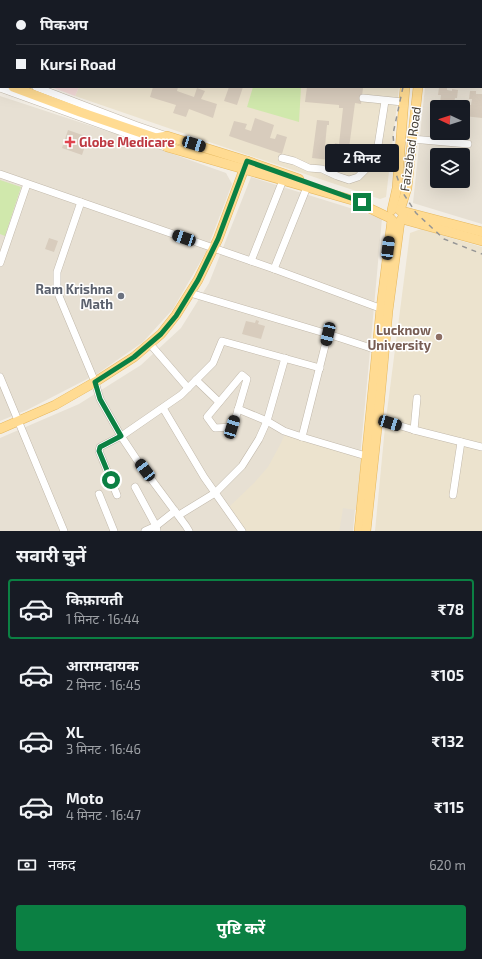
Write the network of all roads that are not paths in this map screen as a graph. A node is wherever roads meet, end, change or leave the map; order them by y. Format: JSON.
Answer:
{"nodes":[{"id":1,"x":0,"y":88,"type":"edge"},
{"id":2,"x":16,"y":88,"type":"edge"},
{"id":3,"x":39,"y":88,"type":"edge"},
{"id":4,"x":58,"y":88,"type":"edge"},
{"id":5,"x":405,"y":88,"type":"edge"},
{"id":6,"x":418,"y":88,"type":"edge"},
{"id":7,"x":61,"y":96,"type":"junction"},
{"id":8,"x":363,"y":98,"type":"dead end"},
{"id":9,"x":385,"y":101,"type":"junction"},
{"id":10,"x":403,"y":102,"type":"junction"},
{"id":11,"x":167,"y":136,"type":"junction"},
{"id":12,"x":156,"y":138,"type":"junction"},
{"id":13,"x":412,"y":139,"type":"junction"},
{"id":14,"x":468,"y":144,"type":"dead end"},
{"id":15,"x":167,"y":147,"type":"junction"},
{"id":16,"x":282,"y":158,"type":"dead end"},
{"id":17,"x":246,"y":165,"type":"junction"},
{"id":18,"x":0,"y":174,"type":"edge"},
{"id":19,"x":283,"y":180,"type":"junction"},
{"id":20,"x":27,"y":184,"type":"junction"},
{"id":21,"x":307,"y":187,"type":"junction"},
{"id":22,"x":81,"y":202,"type":"junction"},
{"id":23,"x":396,"y":215,"type":"junction"},
{"id":24,"x":482,"y":232,"type":"edge"},
{"id":25,"x":0,"y":238,"type":"edge"},
{"id":26,"x":8,"y":240,"type":"junction"},
{"id":27,"x":482,"y":241,"type":"edge"},
{"id":28,"x":214,"y":248,"type":"junction"},
{"id":29,"x":251,"y":261,"type":"junction"},
{"id":30,"x":0,"y":263,"type":"edge"},
{"id":31,"x":274,"y":269,"type":"junction"},
{"id":32,"x":190,"y":293,"type":"junction"},
{"id":33,"x":384,"y":310,"type":"junction"},
{"id":34,"x":328,"y":334,"type":"junction"},
{"id":35,"x":150,"y":344,"type":"junction"},
{"id":36,"x":381,"y":351,"type":"junction"},
{"id":37,"x":285,"y":358,"type":"junction"},
{"id":38,"x":320,"y":368,"type":"junction"},
{"id":39,"x":0,"y":377,"type":"edge"},
{"id":40,"x":196,"y":380,"type":"junction"},
{"id":41,"x":95,"y":382,"type":"junction"},
{"id":42,"x":188,"y":388,"type":"junction"},
{"id":43,"x":417,"y":398,"type":"dead end"},
{"id":44,"x":219,"y":402,"type":"junction"},
{"id":45,"x":163,"y":408,"type":"junction"},
{"id":46,"x":238,"y":409,"type":"junction"},
{"id":47,"x":378,"y":419,"type":"junction"},
{"id":48,"x":18,"y":421,"type":"junction"},
{"id":49,"x":267,"y":421,"type":"junction"},
{"id":50,"x":0,"y":429,"type":"edge"},
{"id":51,"x":414,"y":430,"type":"junction"},
{"id":52,"x":121,"y":436,"type":"junction"},
{"id":53,"x":302,"y":437,"type":"junction"},
{"id":54,"x":461,"y":442,"type":"junction"},
{"id":55,"x":482,"y":447,"type":"edge"},
{"id":56,"x":370,"y":456,"type":"junction"},
{"id":57,"x":135,"y":487,"type":"dead end"},
{"id":58,"x":215,"y":492,"type":"junction"},
{"id":59,"x":99,"y":494,"type":"dead end"},
{"id":60,"x":117,"y":495,"type":"dead end"},
{"id":61,"x":453,"y":495,"type":"dead end"},
{"id":62,"x":177,"y":513,"type":"junction"},
{"id":63,"x":156,"y":529,"type":"edge"},
{"id":64,"x":64,"y":531,"type":"edge"},
{"id":65,"x":114,"y":531,"type":"edge"},
{"id":66,"x":145,"y":531,"type":"edge"},
{"id":67,"x":189,"y":531,"type":"edge"},
{"id":68,"x":242,"y":531,"type":"edge"},
{"id":69,"x":359,"y":531,"type":"edge"},
{"id":70,"x":366,"y":531,"type":"edge"}],
"edges":[{"from":1,"to":15,"type":"street"},
{"from":2,"to":12,"type":"main road"},
{"from":3,"to":7,"type":"street"},
{"from":4,"to":7,"type":"street"},
{"from":5,"to":10,"type":"main road","name":"Faizabad Road"},
{"from":6,"to":13,"type":"main road","name":"Faizabad Road"},
{"from":7,"to":11,"type":"street"},
{"from":8,"to":9,"type":"street"},
{"from":9,"to":10,"type":"street"},
{"from":9,"to":16,"type":"street"},
{"from":10,"to":23,"type":"main road","name":"Faizabad Road"},
{"from":11,"to":12,"type":"main road"},
{"from":11,"to":17,"type":"main road"},
{"from":12,"to":15,"type":"main road"},
{"from":13,"to":14,"type":"street"},
{"from":13,"to":23,"type":"main road","name":"Faizabad Road"},
{"from":15,"to":17,"type":"main road"},
{"from":17,"to":19,"type":"main road"},
{"from":17,"to":23,"type":"main road"},
{"from":17,"to":28,"type":"main road"},
{"from":18,"to":20,"type":"street"},
{"from":19,"to":21,"type":"main road"},
{"from":19,"to":29,"type":"street"},
{"from":20,"to":22,"type":"street"},
{"from":20,"to":26,"type":"street"},
{"from":21,"to":23,"type":"main road"},
{"from":21,"to":31,"type":"street"},
{"from":22,"to":28,"type":"street"},
{"from":22,"to":41,"type":"street"},
{"from":23,"to":24,"type":"main road"},
{"from":23,"to":27,"type":"main road"},
{"from":23,"to":33,"type":"main road","name":"Faizabad Road"},
{"from":25,"to":26,"type":"street"},
{"from":26,"to":30,"type":"street"},
{"from":28,"to":29,"type":"street"},
{"from":28,"to":32,"type":"main road"},
{"from":29,"to":31,"type":"street"},
{"from":31,"to":33,"type":"street"},
{"from":32,"to":34,"type":"street"},
{"from":32,"to":35,"type":"main road"},
{"from":33,"to":36,"type":"main road","name":"Faizabad Road"},
{"from":34,"to":36,"type":"street"},
{"from":34,"to":38,"type":"street"},
{"from":35,"to":41,"type":"main road"},
{"from":35,"to":42,"type":"street"},
{"from":36,"to":47,"type":"main road","name":"Faizabad Road"},
{"from":36,"to":56,"type":"main road","name":"Faizabad Road"},
{"from":37,"to":38,"type":"street"},
{"from":37,"to":40,"type":"street"},
{"from":37,"to":49,"type":"street"},
{"from":38,"to":53,"type":"street"},
{"from":39,"to":48,"type":"street"},
{"from":40,"to":42,"type":"street"},
{"from":40,"to":44,"type":"street"},
{"from":41,"to":48,"type":"main road"},
{"from":41,"to":52,"type":"street"},
{"from":42,"to":45,"type":"street"},
{"from":43,"to":51,"type":"street"},
{"from":44,"to":46,"type":"street"},
{"from":44,"to":46,"type":"street"},
{"from":45,"to":52,"type":"street"},
{"from":45,"to":58,"type":"street"},
{"from":46,"to":49,"type":"street"},
{"from":47,"to":51,"type":"street"},
{"from":47,"to":56,"type":"main road","name":"Faizabad Road"},
{"from":48,"to":50,"type":"main road"},
{"from":48,"to":64,"type":"street"},
{"from":49,"to":53,"type":"street"},
{"from":49,"to":58,"type":"street"},
{"from":51,"to":54,"type":"street"},
{"from":52,"to":60,"type":"street"},
{"from":52,"to":62,"type":"street"},
{"from":53,"to":56,"type":"street"},
{"from":54,"to":55,"type":"street"},
{"from":54,"to":61,"type":"street"},
{"from":56,"to":69,"type":"main road","name":"Faizabad Road"},
{"from":56,"to":70,"type":"main road","name":"Faizabad Road"},
{"from":57,"to":63,"type":"street"},
{"from":58,"to":62,"type":"street"},
{"from":58,"to":68,"type":"street"},
{"from":59,"to":65,"type":"street"},
{"from":62,"to":63,"type":"street"},
{"from":62,"to":67,"type":"street"},
{"from":63,"to":66,"type":"street"}]}
